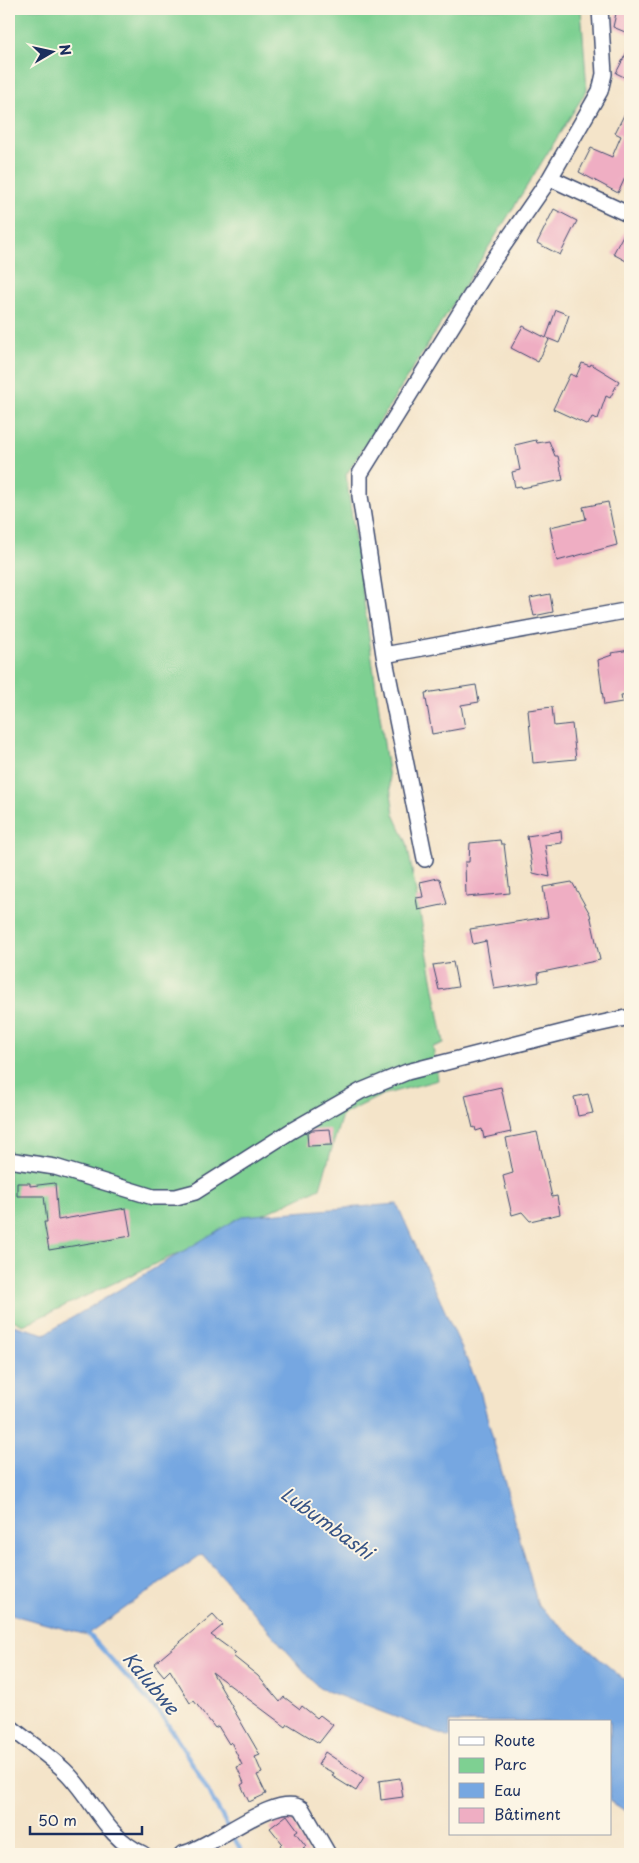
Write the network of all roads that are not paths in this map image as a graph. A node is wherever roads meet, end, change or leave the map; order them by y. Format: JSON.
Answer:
{"nodes":[{"id":1,"x":600,"y":9,"type":"edge"},
{"id":2,"x":550,"y":178,"type":"junction"},
{"id":3,"x":630,"y":215,"type":"edge"},
{"id":4,"x":630,"y":610,"type":"edge"},
{"id":5,"x":384,"y":655,"type":"junction"},
{"id":6,"x":425,"y":859,"type":"dead end"},
{"id":7,"x":630,"y":1017,"type":"edge"},
{"id":8,"x":9,"y":1160,"type":"edge"},
{"id":9,"x":9,"y":1726,"type":"edge"},
{"id":10,"x":143,"y":1854,"type":"edge"},
{"id":11,"x":182,"y":1854,"type":"edge"},
{"id":12,"x":328,"y":1854,"type":"edge"}],
"edges":[{"from":1,"to":2,"type":"street"},
{"from":2,"to":3,"type":"street"},
{"from":2,"to":5,"type":"street"},
{"from":4,"to":5,"type":"street"},
{"from":5,"to":6,"type":"street"},
{"from":7,"to":8,"type":"street"},
{"from":9,"to":10,"type":"street"},
{"from":11,"to":12,"type":"street"}]}
